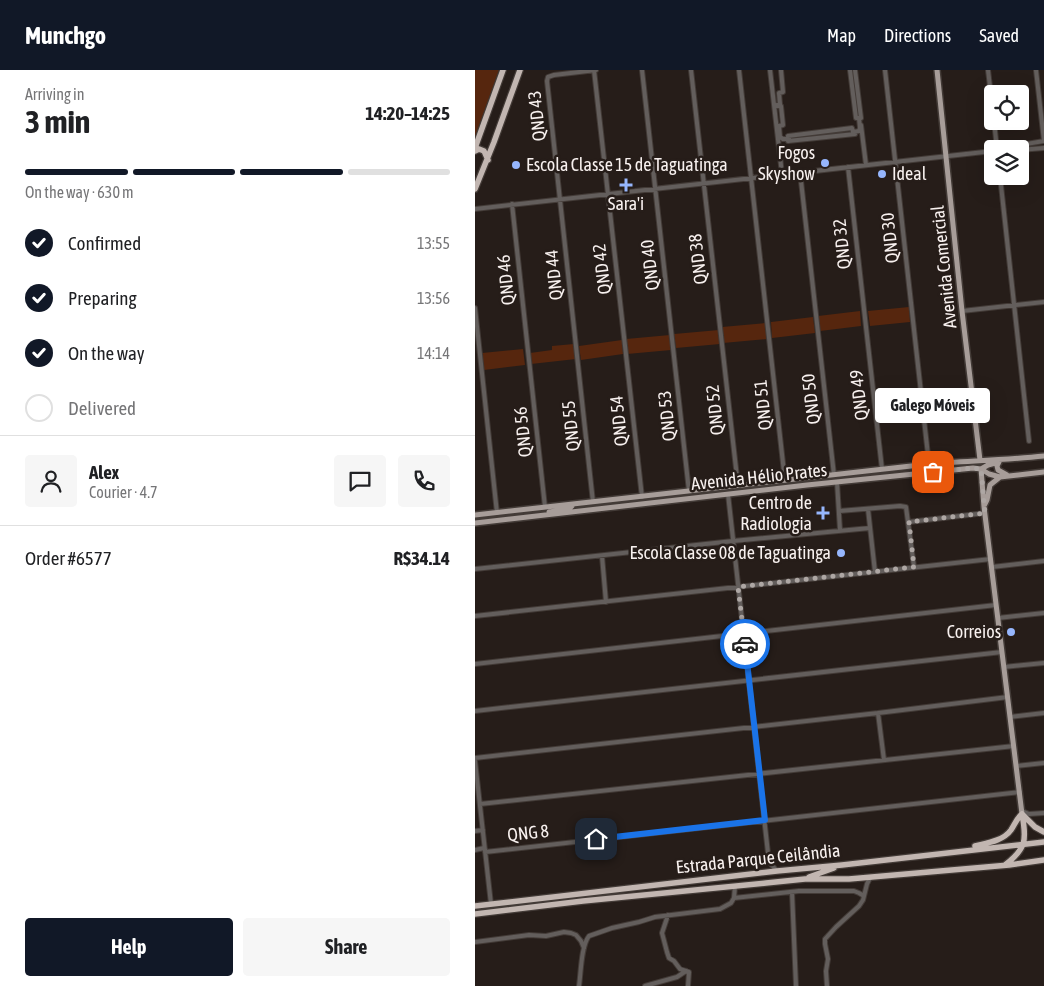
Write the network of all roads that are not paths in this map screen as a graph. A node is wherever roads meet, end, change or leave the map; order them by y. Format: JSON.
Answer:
{"nodes":[{"id":1,"x":503,"y":70,"type":"edge"},
{"id":2,"x":521,"y":70,"type":"edge"},
{"id":3,"x":594,"y":70,"type":"edge"},
{"id":4,"x":642,"y":70,"type":"edge"},
{"id":5,"x":691,"y":70,"type":"edge"},
{"id":6,"x":739,"y":70,"type":"edge"},
{"id":7,"x":771,"y":70,"type":"edge"},
{"id":8,"x":781,"y":70,"type":"edge"},
{"id":9,"x":851,"y":70,"type":"edge"},
{"id":10,"x":855,"y":70,"type":"edge"},
{"id":11,"x":885,"y":70,"type":"edge"},
{"id":12,"x":937,"y":70,"type":"edge"},
{"id":13,"x":988,"y":70,"type":"edge"},
{"id":14,"x":1036,"y":70,"type":"edge"},
{"id":15,"x":990,"y":85,"type":"edge"},
{"id":16,"x":862,"y":133,"type":"junction"},
{"id":17,"x":778,"y":142,"type":"junction"},
{"id":18,"x":1044,"y":142,"type":"edge"},
{"id":19,"x":1029,"y":144,"type":"edge"},
{"id":20,"x":1044,"y":148,"type":"edge"},
{"id":21,"x":1029,"y":149,"type":"edge"},
{"id":22,"x":475,"y":150,"type":"edge"},
{"id":23,"x":984,"y":152,"type":"edge"},
{"id":24,"x":947,"y":156,"type":"junction"},
{"id":25,"x":488,"y":160,"type":"junction"},
{"id":26,"x":895,"y":161,"type":"junction"},
{"id":27,"x":866,"y":165,"type":"junction"},
{"id":28,"x":848,"y":167,"type":"junction"},
{"id":29,"x":800,"y":172,"type":"junction"},
{"id":30,"x":782,"y":174,"type":"junction"},
{"id":31,"x":751,"y":178,"type":"junction"},
{"id":32,"x":704,"y":183,"type":"junction"},
{"id":33,"x":1001,"y":185,"type":"edge"},
{"id":34,"x":655,"y":188,"type":"junction"},
{"id":35,"x":475,"y":189,"type":"edge"},
{"id":36,"x":607,"y":193,"type":"junction"},
{"id":37,"x":560,"y":199,"type":"junction"},
{"id":38,"x":512,"y":204,"type":"junction"},
{"id":39,"x":477,"y":207,"type":"edge"},
{"id":40,"x":1044,"y":302,"type":"edge"},
{"id":41,"x":1014,"y":305,"type":"junction"},
{"id":42,"x":475,"y":308,"type":"edge"},
{"id":43,"x":962,"y":312,"type":"junction"},
{"id":44,"x":864,"y":317,"type":"joint"},
{"id":45,"x":720,"y":332,"type":"joint"},
{"id":46,"x":672,"y":338,"type":"joint"},
{"id":47,"x":624,"y":342,"type":"joint"},
{"id":48,"x":576,"y":347,"type":"joint"},
{"id":49,"x":528,"y":354,"type":"joint"},
{"id":50,"x":475,"y":368,"type":"edge"},
{"id":51,"x":482,"y":368,"type":"junction"},
{"id":52,"x":1029,"y":441,"type":"dead end"},
{"id":53,"x":1044,"y":456,"type":"edge"},
{"id":54,"x":980,"y":460,"type":"junction"},
{"id":55,"x":1009,"y":460,"type":"junction"},
{"id":56,"x":999,"y":462,"type":"junction"},
{"id":57,"x":929,"y":464,"type":"junction"},
{"id":58,"x":882,"y":469,"type":"junction"},
{"id":59,"x":981,"y":469,"type":"junction"},
{"id":60,"x":858,"y":472,"type":"junction"},
{"id":61,"x":1044,"y":472,"type":"edge"},
{"id":62,"x":834,"y":475,"type":"junction"},
{"id":63,"x":1009,"y":476,"type":"junction"},
{"id":64,"x":1000,"y":477,"type":"junction"},
{"id":65,"x":785,"y":481,"type":"junction"},
{"id":66,"x":837,"y":482,"type":"junction"},
{"id":67,"x":738,"y":486,"type":"junction"},
{"id":68,"x":689,"y":491,"type":"junction"},
{"id":69,"x":728,"y":494,"type":"junction"},
{"id":70,"x":711,"y":496,"type":"junction"},
{"id":71,"x":642,"y":497,"type":"junction"},
{"id":72,"x":593,"y":502,"type":"junction"},
{"id":73,"x":573,"y":505,"type":"junction"},
{"id":74,"x":545,"y":507,"type":"junction"},
{"id":75,"x":984,"y":507,"type":"junction"},
{"id":76,"x":868,"y":509,"type":"junction"},
{"id":77,"x":839,"y":511,"type":"junction"},
{"id":78,"x":497,"y":513,"type":"junction"},
{"id":79,"x":985,"y":513,"type":"junction"},
{"id":80,"x":475,"y":515,"type":"edge"},
{"id":81,"x":542,"y":516,"type":"junction"},
{"id":82,"x":909,"y":522,"type":"junction"},
{"id":83,"x":475,"y":523,"type":"edge"},
{"id":84,"x":870,"y":528,"type":"junction"},
{"id":85,"x":841,"y":530,"type":"junction"},
{"id":86,"x":733,"y":541,"type":"junction"},
{"id":87,"x":602,"y":556,"type":"junction"},
{"id":88,"x":991,"y":559,"type":"junction"},
{"id":89,"x":1044,"y":561,"type":"edge"},
{"id":90,"x":914,"y":567,"type":"junction"},
{"id":91,"x":992,"y":567,"type":"junction"},
{"id":92,"x":475,"y":569,"type":"edge"},
{"id":93,"x":875,"y":572,"type":"junction"},
{"id":94,"x":738,"y":587,"type":"junction"},
{"id":95,"x":606,"y":602,"type":"junction"},
{"id":96,"x":996,"y":605,"type":"junction"},
{"id":97,"x":1044,"y":613,"type":"edge"},
{"id":98,"x":475,"y":616,"type":"edge"},
{"id":99,"x":998,"y":618,"type":"junction"},
{"id":100,"x":744,"y":634,"type":"junction"},
{"id":101,"x":1002,"y":652,"type":"junction"},
{"id":102,"x":1044,"y":663,"type":"edge"},
{"id":103,"x":475,"y":664,"type":"edge"},
{"id":104,"x":1004,"y":667,"type":"junction"},
{"id":105,"x":749,"y":680,"type":"junction"},
{"id":106,"x":1008,"y":698,"type":"junction"},
{"id":107,"x":475,"y":711,"type":"edge"},
{"id":108,"x":878,"y":713,"type":"junction"},
{"id":109,"x":1044,"y":713,"type":"edge"},
{"id":110,"x":1010,"y":717,"type":"junction"},
{"id":111,"x":754,"y":727,"type":"junction"},
{"id":112,"x":1014,"y":746,"type":"junction"},
{"id":113,"x":475,"y":759,"type":"edge"},
{"id":114,"x":884,"y":760,"type":"junction"},
{"id":115,"x":1044,"y":763,"type":"edge"},
{"id":116,"x":1016,"y":766,"type":"junction"},
{"id":117,"x":759,"y":773,"type":"junction"},
{"id":118,"x":1019,"y":792,"type":"junction"},
{"id":119,"x":480,"y":804,"type":"junction"},
{"id":120,"x":1022,"y":812,"type":"junction"},
{"id":121,"x":1044,"y":813,"type":"edge"},
{"id":122,"x":765,"y":820,"type":"junction"},
{"id":123,"x":483,"y":830,"type":"junction"},
{"id":124,"x":475,"y":831,"type":"edge"},
{"id":125,"x":1044,"y":832,"type":"edge"},
{"id":126,"x":1044,"y":842,"type":"edge"},
{"id":127,"x":1024,"y":844,"type":"junction"},
{"id":128,"x":475,"y":850,"type":"edge"},
{"id":129,"x":485,"y":850,"type":"junction"},
{"id":130,"x":958,"y":851,"type":"junction"},
{"id":131,"x":1044,"y":860,"type":"edge"},
{"id":132,"x":769,"y":862,"type":"junction"},
{"id":133,"x":842,"y":865,"type":"junction"},
{"id":134,"x":1003,"y":866,"type":"junction"},
{"id":135,"x":777,"y":871,"type":"junction"},
{"id":136,"x":761,"y":873,"type":"junction"},
{"id":137,"x":870,"y":878,"type":"junction"},
{"id":138,"x":805,"y":879,"type":"junction"},
{"id":139,"x":735,"y":886,"type":"junction"},
{"id":140,"x":792,"y":892,"type":"junction"},
{"id":141,"x":864,"y":896,"type":"junction"},
{"id":142,"x":735,"y":898,"type":"junction"},
{"id":143,"x":491,"y":904,"type":"junction"},
{"id":144,"x":475,"y":906,"type":"edge"},
{"id":145,"x":475,"y":914,"type":"edge"},
{"id":146,"x":669,"y":915,"type":"junction"},
{"id":147,"x":475,"y":942,"type":"edge"},
{"id":148,"x":584,"y":949,"type":"junction"},
{"id":149,"x":687,"y":971,"type":"junction"},
{"id":150,"x":579,"y":986,"type":"edge"},
{"id":151,"x":645,"y":986,"type":"edge"},
{"id":152,"x":687,"y":986,"type":"edge"},
{"id":153,"x":796,"y":986,"type":"edge"},
{"id":154,"x":827,"y":986,"type":"edge"}],
"edges":[{"from":1,"to":22,"type":"highway"},
{"from":2,"to":25,"type":"highway"},
{"from":3,"to":36,"type":"street","name":"QND 42"},
{"from":3,"to":37,"type":"street","name":"QND 43"},
{"from":4,"to":34,"type":"street","name":"QND 40"},
{"from":5,"to":32,"type":"street","name":"QND 38"},
{"from":6,"to":31,"type":"street","name":"QND 51"},
{"from":7,"to":17,"type":"street"},
{"from":8,"to":9,"type":"street"},
{"from":10,"to":16,"type":"street"},
{"from":11,"to":26,"type":"street","name":"QND 30"},
{"from":12,"to":24,"type":"main road","name":"Avenida Comercial"},
{"from":13,"to":15,"type":"street"},
{"from":14,"to":18,"type":"street"},
{"from":16,"to":17,"type":"street"},
{"from":16,"to":27,"type":"street"},
{"from":17,"to":30,"type":"street"},
{"from":18,"to":19,"type":"street"},
{"from":20,"to":21,"type":"street"},
{"from":22,"to":25,"type":"highway"},
{"from":23,"to":24,"type":"street"},
{"from":24,"to":26,"type":"street"},
{"from":24,"to":43,"type":"main road","name":"Avenida Comercial"},
{"from":25,"to":35,"type":"highway"},
{"from":26,"to":27,"type":"street"},
{"from":26,"to":57,"type":"street","name":"QND 30"},
{"from":27,"to":28,"type":"street"},
{"from":28,"to":29,"type":"street"},
{"from":28,"to":44,"type":"street","name":"QND 32"},
{"from":29,"to":30,"type":"street"},
{"from":29,"to":62,"type":"street","name":"QND 50"},
{"from":30,"to":31,"type":"street"},
{"from":31,"to":32,"type":"street"},
{"from":31,"to":65,"type":"street","name":"QND 51"},
{"from":32,"to":34,"type":"street"},
{"from":32,"to":45,"type":"street","name":"QND 38"},
{"from":33,"to":41,"type":"street"},
{"from":34,"to":36,"type":"street"},
{"from":34,"to":46,"type":"street","name":"QND 40"},
{"from":36,"to":37,"type":"street"},
{"from":36,"to":47,"type":"street","name":"QND 42"},
{"from":37,"to":38,"type":"street"},
{"from":37,"to":48,"type":"street","name":"QND 44"},
{"from":38,"to":39,"type":"street"},
{"from":38,"to":49,"type":"street","name":"QND 46"},
{"from":40,"to":41,"type":"street"},
{"from":41,"to":43,"type":"street"},
{"from":41,"to":52,"type":"street"},
{"from":42,"to":51,"type":"street"},
{"from":43,"to":54,"type":"main road","name":"Avenida Comercial"},
{"from":44,"to":58,"type":"street","name":"QND 49"},
{"from":45,"to":67,"type":"street","name":"QND 52"},
{"from":46,"to":68,"type":"street","name":"QND 53"},
{"from":47,"to":71,"type":"street","name":"QND 54"},
{"from":48,"to":72,"type":"street","name":"QND 55"},
{"from":49,"to":74,"type":"street","name":"QND 56"},
{"from":50,"to":51,"type":"street"},
{"from":51,"to":78,"type":"street"},
{"from":53,"to":55,"type":"main road","name":"Avenida Hélio Prates"},
{"from":54,"to":55,"type":"main road","name":"Avenida Hélio Prates"},
{"from":54,"to":57,"type":"main road","name":"Avenida Hélio Prates"},
{"from":55,"to":56,"type":"main road"},
{"from":56,"to":59,"type":"main road"},
{"from":56,"to":63,"type":"main road"},
{"from":57,"to":58,"type":"main road","name":"Avenida Hélio Prates"},
{"from":58,"to":60,"type":"main road","name":"Avenida Hélio Prates"},
{"from":59,"to":64,"type":"main road","name":"Avenida Hélio Prates"},
{"from":59,"to":66,"type":"main road","name":"Avenida Hélio Prates"},
{"from":59,"to":75,"type":"main road"},
{"from":60,"to":62,"type":"main road","name":"Avenida Hélio Prates"},
{"from":60,"to":66,"type":"main road"},
{"from":61,"to":63,"type":"main road","name":"Avenida Hélio Prates"},
{"from":62,"to":65,"type":"main road","name":"Avenida Hélio Prates"},
{"from":63,"to":64,"type":"main road","name":"Avenida Hélio Prates"},
{"from":64,"to":75,"type":"main road"},
{"from":65,"to":67,"type":"main road","name":"Avenida Hélio Prates"},
{"from":66,"to":69,"type":"main road","name":"Avenida Hélio Prates"},
{"from":66,"to":77,"type":"street"},
{"from":67,"to":68,"type":"main road","name":"Avenida Hélio Prates"},
{"from":67,"to":70,"type":"main road"},
{"from":68,"to":71,"type":"main road","name":"Avenida Hélio Prates"},
{"from":69,"to":70,"type":"main road","name":"Avenida Hélio Prates"},
{"from":69,"to":86,"type":"street"},
{"from":70,"to":81,"type":"main road","name":"Avenida Hélio Prates"},
{"from":71,"to":72,"type":"main road","name":"Avenida Hélio Prates"},
{"from":72,"to":73,"type":"main road","name":"Avenida Hélio Prates"},
{"from":73,"to":74,"type":"main road","name":"Avenida Hélio Prates"},
{"from":73,"to":81,"type":"main road"},
{"from":74,"to":78,"type":"main road","name":"Avenida Hélio Prates"},
{"from":75,"to":79,"type":"main road"},
{"from":76,"to":77,"type":"street"},
{"from":76,"to":82,"type":"street"},
{"from":76,"to":84,"type":"street"},
{"from":77,"to":85,"type":"street"},
{"from":78,"to":80,"type":"main road","name":"Avenida Hélio Prates"},
{"from":79,"to":82,"type":"street"},
{"from":79,"to":88,"type":"main road"},
{"from":81,"to":83,"type":"main road","name":"Avenida Hélio Prates"},
{"from":82,"to":90,"type":"street"},
{"from":84,"to":85,"type":"street"},
{"from":84,"to":93,"type":"street"},
{"from":85,"to":86,"type":"street"},
{"from":86,"to":87,"type":"street"},
{"from":86,"to":94,"type":"street"},
{"from":87,"to":92,"type":"street"},
{"from":87,"to":95,"type":"street"},
{"from":88,"to":90,"type":"street"},
{"from":88,"to":91,"type":"main road"},
{"from":89,"to":91,"type":"street"},
{"from":90,"to":93,"type":"street"},
{"from":91,"to":96,"type":"main road"},
{"from":93,"to":94,"type":"street"},
{"from":94,"to":95,"type":"street"},
{"from":94,"to":100,"type":"street"},
{"from":95,"to":98,"type":"street"},
{"from":96,"to":99,"type":"main road"},
{"from":96,"to":100,"type":"street"},
{"from":97,"to":99,"type":"street"},
{"from":99,"to":101,"type":"main road"},
{"from":100,"to":103,"type":"street"},
{"from":100,"to":105,"type":"street"},
{"from":101,"to":104,"type":"main road"},
{"from":101,"to":105,"type":"street"},
{"from":102,"to":104,"type":"street"},
{"from":104,"to":106,"type":"main road"},
{"from":105,"to":107,"type":"street"},
{"from":105,"to":111,"type":"street"},
{"from":106,"to":108,"type":"street"},
{"from":106,"to":110,"type":"main road"},
{"from":108,"to":111,"type":"street"},
{"from":108,"to":114,"type":"street"},
{"from":109,"to":110,"type":"street"},
{"from":110,"to":112,"type":"main road"},
{"from":111,"to":113,"type":"street"},
{"from":111,"to":117,"type":"street"},
{"from":112,"to":114,"type":"street"},
{"from":112,"to":116,"type":"main road"},
{"from":113,"to":119,"type":"street"},
{"from":114,"to":117,"type":"street"},
{"from":115,"to":116,"type":"street"},
{"from":116,"to":118,"type":"main road"},
{"from":117,"to":119,"type":"street"},
{"from":117,"to":122,"type":"street"},
{"from":118,"to":120,"type":"main road"},
{"from":118,"to":122,"type":"street","name":"QNG 8"},
{"from":119,"to":123,"type":"street"},
{"from":120,"to":121,"type":"street"},
{"from":120,"to":125,"type":"highway"},
{"from":120,"to":127,"type":"highway"},
{"from":120,"to":130,"type":"highway"},
{"from":122,"to":129,"type":"street","name":"QNG 8"},
{"from":122,"to":132,"type":"street"},
{"from":123,"to":124,"type":"street"},
{"from":123,"to":129,"type":"street"},
{"from":126,"to":127,"type":"highway","name":"Estrada Parque Ceilândia"},
{"from":127,"to":130,"type":"highway","name":"Estrada Parque Ceilândia"},
{"from":127,"to":134,"type":"highway"},
{"from":128,"to":129,"type":"street","name":"QNG 8"},
{"from":129,"to":143,"type":"street"},
{"from":130,"to":133,"type":"highway","name":"Estrada Parque Ceilândia"},
{"from":131,"to":134,"type":"highway","name":"Estrada Parque Ceilândia"},
{"from":132,"to":135,"type":"street"},
{"from":132,"to":136,"type":"street"},
{"from":133,"to":135,"type":"highway","name":"Estrada Parque Ceilândia"},
{"from":133,"to":138,"type":"highway"},
{"from":134,"to":137,"type":"highway","name":"Estrada Parque Ceilândia"},
{"from":135,"to":136,"type":"highway","name":"Estrada Parque Ceilândia"},
{"from":136,"to":143,"type":"highway","name":"Estrada Parque Ceilândia"},
{"from":137,"to":138,"type":"highway","name":"Estrada Parque Ceilândia"},
{"from":137,"to":141,"type":"street"},
{"from":138,"to":139,"type":"highway","name":"Estrada Parque Ceilândia"},
{"from":139,"to":142,"type":"street"},
{"from":139,"to":145,"type":"highway","name":"Estrada Parque Ceilândia"},
{"from":140,"to":141,"type":"street"},
{"from":140,"to":142,"type":"street"},
{"from":140,"to":153,"type":"street"},
{"from":141,"to":154,"type":"street"},
{"from":142,"to":146,"type":"street"},
{"from":143,"to":144,"type":"highway","name":"Estrada Parque Ceilândia"},
{"from":146,"to":148,"type":"street"},
{"from":146,"to":149,"type":"street"},
{"from":147,"to":148,"type":"street"},
{"from":148,"to":150,"type":"street"},
{"from":149,"to":151,"type":"street"},
{"from":149,"to":152,"type":"street"}]}
